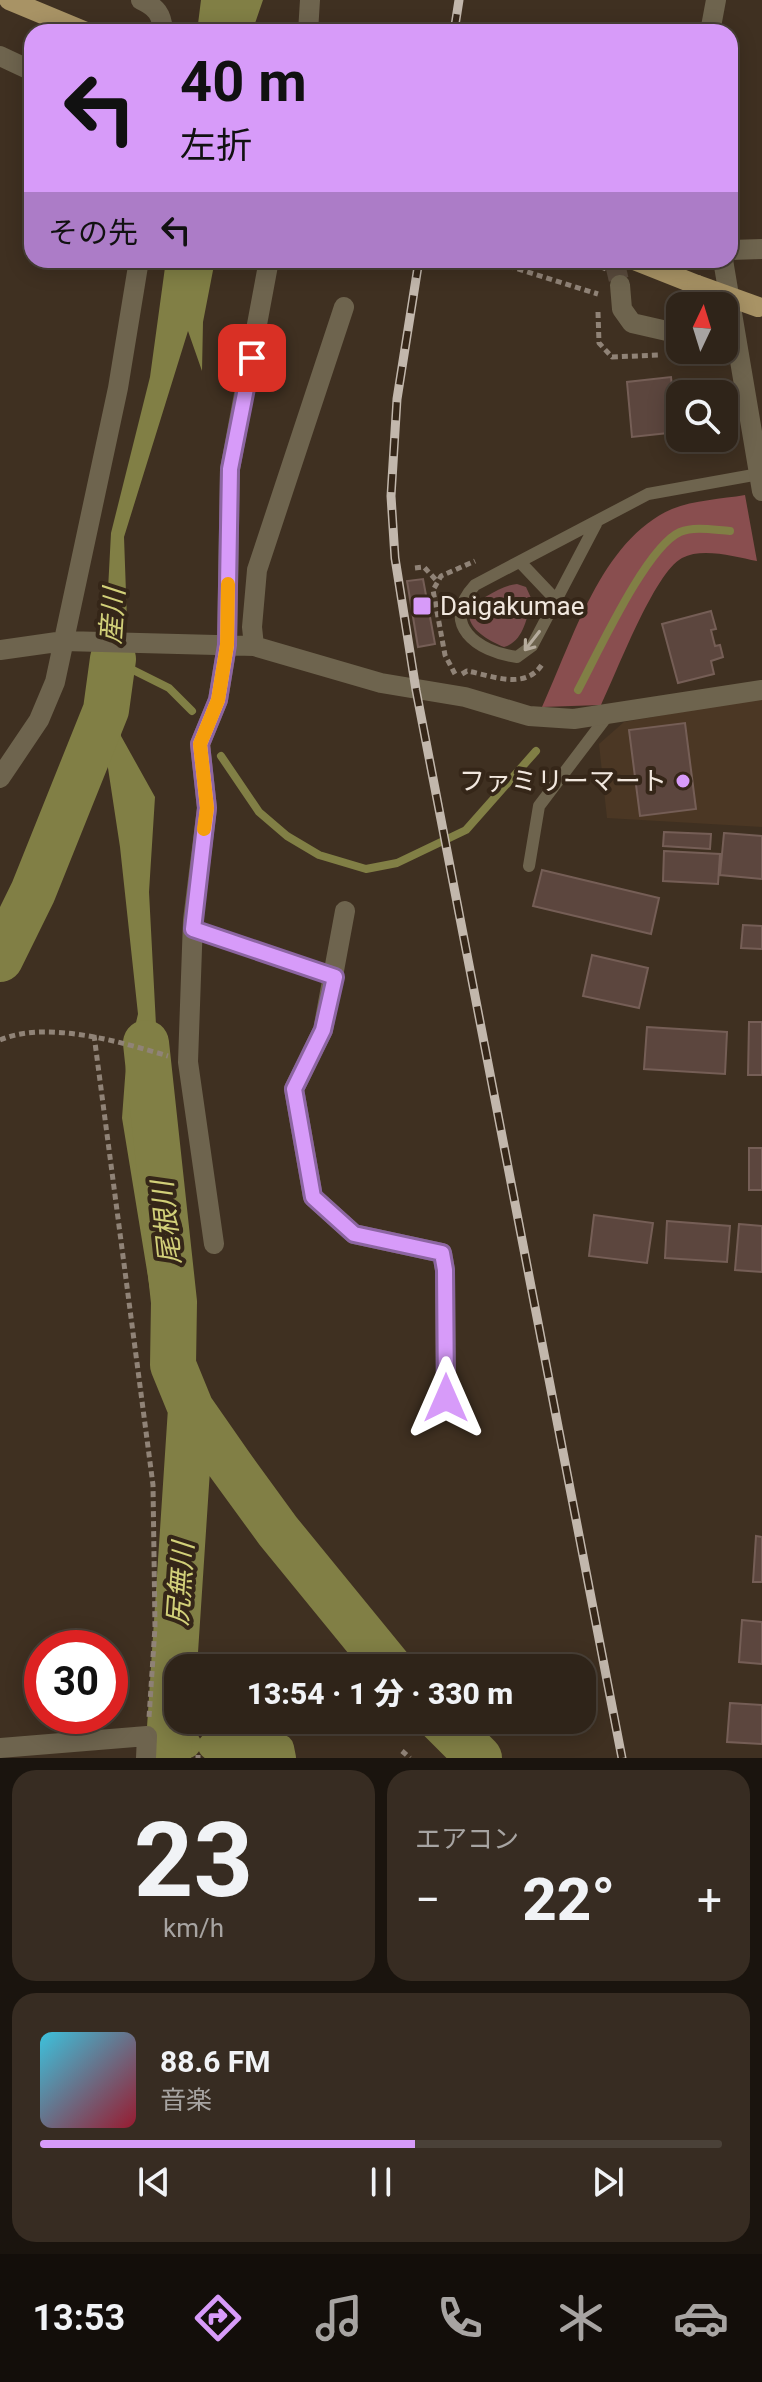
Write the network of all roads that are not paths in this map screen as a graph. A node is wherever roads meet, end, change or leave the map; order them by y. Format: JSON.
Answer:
{"nodes":[{"id":1,"x":9,"y":0,"type":"edge"},
{"id":2,"x":141,"y":0,"type":"edge"},
{"id":3,"x":310,"y":0,"type":"edge"},
{"id":4,"x":716,"y":0,"type":"edge"},
{"id":5,"x":67,"y":24,"type":"edge"},
{"id":6,"x":162,"y":24,"type":"edge"},
{"id":7,"x":308,"y":24,"type":"edge"},
{"id":8,"x":712,"y":24,"type":"edge"},
{"id":9,"x":0,"y":56,"type":"edge"},
{"id":10,"x":24,"y":67,"type":"edge"},
{"id":11,"x":762,"y":249,"type":"edge"},
{"id":12,"x":738,"y":250,"type":"edge"},
{"id":13,"x":138,"y":268,"type":"edge"},
{"id":14,"x":268,"y":268,"type":"edge"},
{"id":15,"x":654,"y":268,"type":"edge"},
{"id":16,"x":724,"y":268,"type":"edge"},
{"id":17,"x":620,"y":285,"type":"tunnel mouth"},
{"id":18,"x":726,"y":292,"type":"edge"},
{"id":19,"x":344,"y":307,"type":"dead end"},
{"id":20,"x":760,"y":308,"type":"edge"},
{"id":21,"x":666,"y":331,"type":"edge"},
{"id":22,"x":737,"y":364,"type":"edge"},
{"id":23,"x":757,"y":430,"type":"edge"},
{"id":24,"x":760,"y":482,"type":"edge"},
{"id":25,"x":596,"y":524,"type":"junction"},
{"id":26,"x":520,"y":562,"type":"junction"},
{"id":27,"x":556,"y":600,"type":"junction"},
{"id":28,"x":69,"y":642,"type":"junction"},
{"id":29,"x":227,"y":645,"type":"junction"},
{"id":30,"x":254,"y":646,"type":"junction"},
{"id":31,"x":0,"y":650,"type":"edge"},
{"id":32,"x":762,"y":690,"type":"edge"},
{"id":33,"x":609,"y":712,"type":"junction"},
{"id":34,"x":0,"y":778,"type":"edge"},
{"id":35,"x":529,"y":866,"type":"dead end"},
{"id":36,"x":345,"y":911,"type":"dead end"},
{"id":37,"x":193,"y":929,"type":"junction"},
{"id":38,"x":335,"y":977,"type":"junction"},
{"id":39,"x":214,"y":1244,"type":"dead end"},
{"id":40,"x":446,"y":1398,"type":"dead end"},
{"id":41,"x":0,"y":1748,"type":"edge"},
{"id":42,"x":146,"y":1758,"type":"edge"}],
"edges":[{"from":1,"to":5,"type":"main road"},
{"from":2,"to":6,"type":"street"},
{"from":3,"to":7,"type":"street"},
{"from":4,"to":8,"type":"street"},
{"from":9,"to":10,"type":"street"},
{"from":11,"to":12,"type":"street"},
{"from":13,"to":28,"type":"street"},
{"from":14,"to":29,"type":"street"},
{"from":15,"to":20,"type":"main road","bridge":true},
{"from":16,"to":18,"type":"street"},
{"from":17,"to":21,"type":"street"},
{"from":19,"to":30,"type":"street"},
{"from":22,"to":23,"type":"street"},
{"from":23,"to":24,"type":"street"},
{"from":24,"to":25,"type":"lane"},
{"from":25,"to":26,"type":"lane"},
{"from":25,"to":27,"type":"lane"},
{"from":26,"to":27,"type":"lane"},
{"from":27,"to":26,"type":"lane","one_way":true},
{"from":28,"to":29,"type":"street"},
{"from":28,"to":31,"type":"street"},
{"from":28,"to":34,"type":"street"},
{"from":29,"to":30,"type":"street"},
{"from":29,"to":37,"type":"street"},
{"from":30,"to":33,"type":"street"},
{"from":32,"to":33,"type":"street"},
{"from":33,"to":35,"type":"lane"},
{"from":36,"to":38,"type":"street"},
{"from":37,"to":38,"type":"lane"},
{"from":37,"to":39,"type":"street"},
{"from":38,"to":40,"type":"street"},
{"from":41,"to":42,"type":"street"}]}
